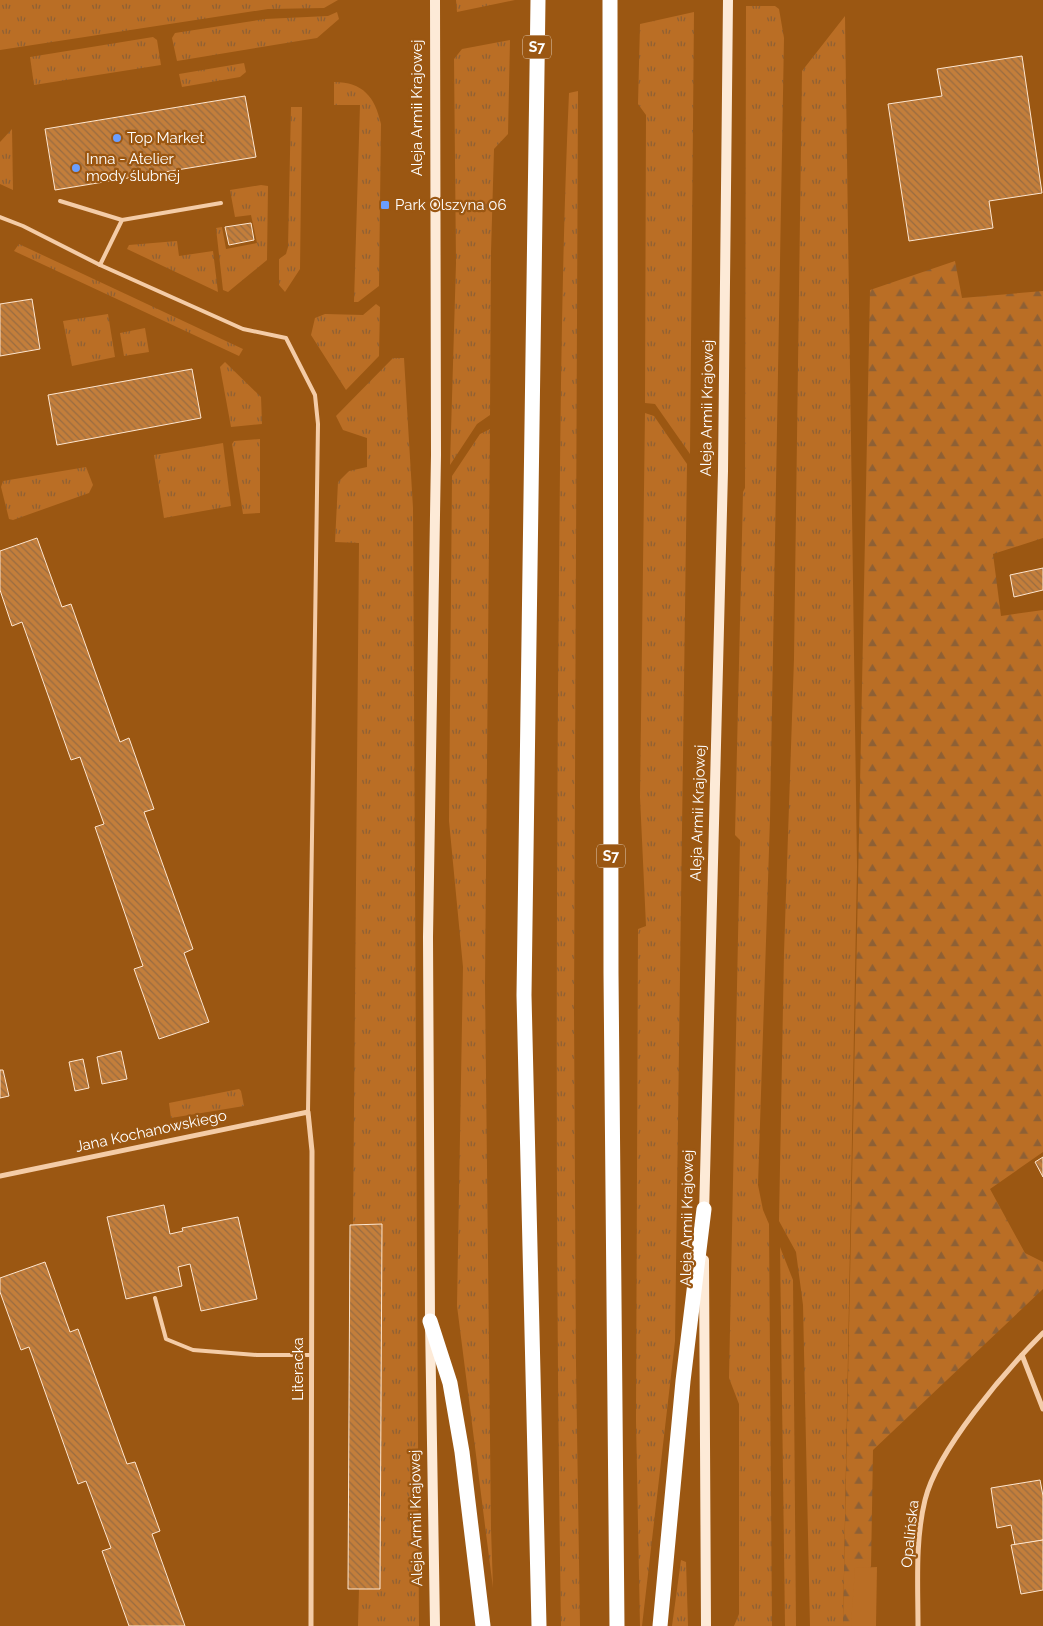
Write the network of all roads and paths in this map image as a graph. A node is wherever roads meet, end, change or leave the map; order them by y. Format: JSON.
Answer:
{"nodes":[{"id":1,"x":435,"y":0,"type":"edge"},
{"id":2,"x":538,"y":0,"type":"edge"},
{"id":3,"x":610,"y":0,"type":"edge"},
{"id":4,"x":728,"y":0,"type":"edge"},
{"id":5,"x":60,"y":201,"type":"dead end"},
{"id":6,"x":222,"y":203,"type":"dead end"},
{"id":7,"x":0,"y":217,"type":"edge"},
{"id":8,"x":122,"y":220,"type":"junction"},
{"id":9,"x":100,"y":266,"type":"junction"},
{"id":10,"x":308,"y":1112,"type":"junction"},
{"id":11,"x":0,"y":1176,"type":"edge"},
{"id":12,"x":704,"y":1210,"type":"junction"},
{"id":13,"x":155,"y":1298,"type":"dead end"},
{"id":14,"x":430,"y":1321,"type":"junction"},
{"id":15,"x":1043,"y":1333,"type":"edge"},
{"id":16,"x":310,"y":1355,"type":"junction"},
{"id":17,"x":1022,"y":1355,"type":"junction"},
{"id":18,"x":1043,"y":1409,"type":"edge"},
{"id":19,"x":311,"y":1626,"type":"edge"},
{"id":20,"x":435,"y":1626,"type":"edge"},
{"id":21,"x":483,"y":1626,"type":"edge"},
{"id":22,"x":540,"y":1626,"type":"edge"},
{"id":23,"x":617,"y":1626,"type":"edge"},
{"id":24,"x":660,"y":1626,"type":"edge"},
{"id":25,"x":706,"y":1626,"type":"edge"},
{"id":26,"x":918,"y":1626,"type":"edge"}],
"edges":[{"from":1,"to":14,"type":"main road","name":"Aleja Armii Krajowej"},
{"from":2,"to":22,"type":"highway","number":"S7"},
{"from":3,"to":23,"type":"highway","number":"S7"},
{"from":4,"to":12,"type":"main road","name":"Aleja Armii Krajowej"},
{"from":5,"to":8,"type":"lane"},
{"from":6,"to":8,"type":"lane"},
{"from":7,"to":9,"type":"lane"},
{"from":8,"to":9,"type":"lane"},
{"from":9,"to":10,"type":"lane"},
{"from":10,"to":11,"type":"street","name":"Jana Kochanowskiego"},
{"from":10,"to":16,"type":"street","name":"Literacka"},
{"from":12,"to":24,"type":"highway"},
{"from":12,"to":25,"type":"main road","name":"Aleja Armii Krajowej"},
{"from":13,"to":16,"type":"lane"},
{"from":14,"to":20,"type":"main road","name":"Aleja Armii Krajowej"},
{"from":14,"to":21,"type":"highway"},
{"from":15,"to":17,"type":"street","name":"Opalińska"},
{"from":16,"to":19,"type":"street","name":"Literacka"},
{"from":17,"to":18,"type":"street"},
{"from":17,"to":26,"type":"street","name":"Opalińska"}]}
